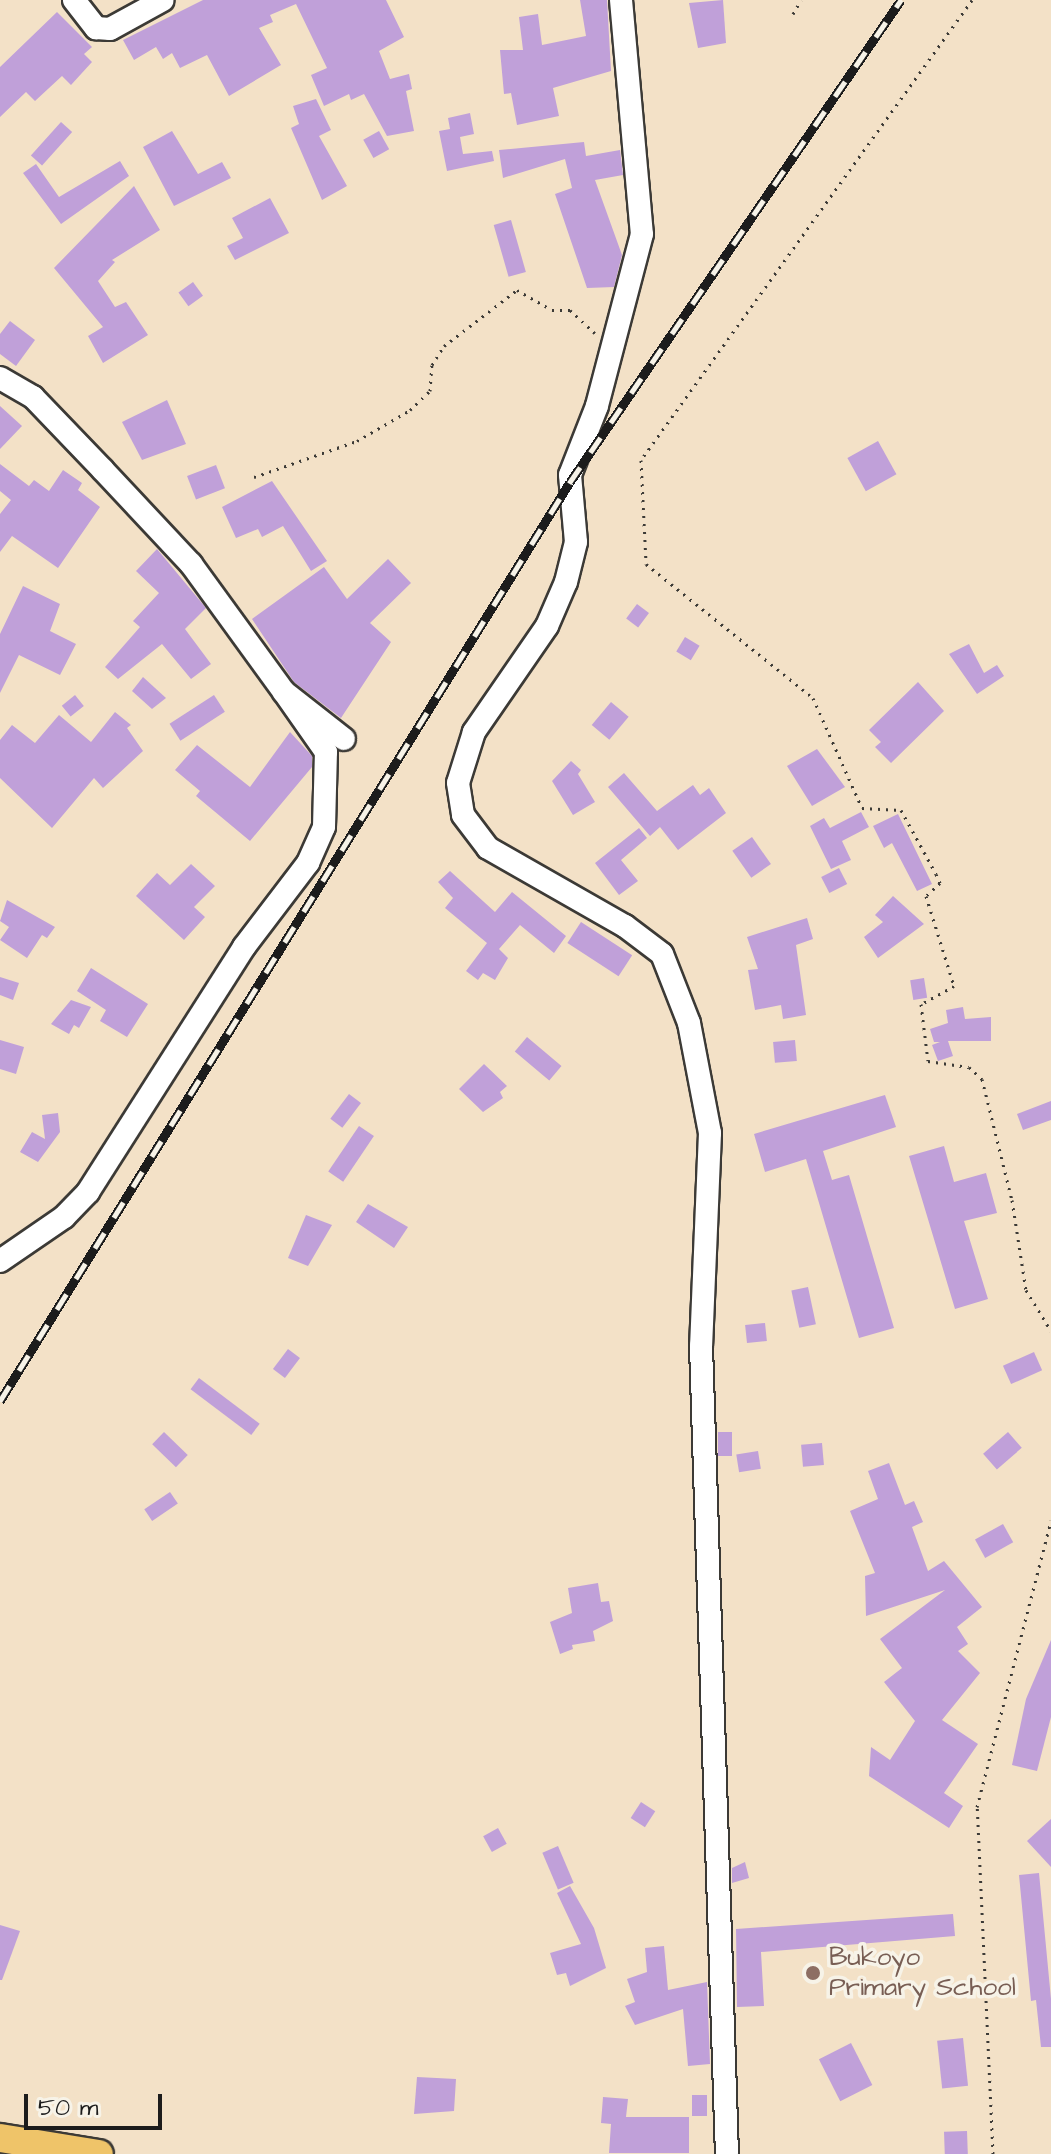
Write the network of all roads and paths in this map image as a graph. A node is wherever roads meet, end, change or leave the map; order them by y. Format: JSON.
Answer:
{"nodes":[{"id":1,"x":74,"y":0,"type":"edge"},
{"id":2,"x":163,"y":0,"type":"edge"},
{"id":3,"x":621,"y":0,"type":"edge"},
{"id":4,"x":801,"y":0,"type":"edge"},
{"id":5,"x":972,"y":0,"type":"edge"},
{"id":6,"x":793,"y":14,"type":"dead end"},
{"id":7,"x":611,"y":354,"type":"junction"},
{"id":8,"x":0,"y":378,"type":"edge"},
{"id":9,"x":254,"y":477,"type":"dead end"},
{"id":10,"x":284,"y":692,"type":"junction"},
{"id":11,"x":344,"y":739,"type":"dead end"},
{"id":12,"x":0,"y":1261,"type":"edge"},
{"id":13,"x":1051,"y":1331,"type":"edge"},
{"id":14,"x":1051,"y":1520,"type":"edge"},
{"id":15,"x":0,"y":2138,"type":"edge"},
{"id":16,"x":99,"y":2154,"type":"edge"},
{"id":17,"x":727,"y":2154,"type":"edge"},
{"id":18,"x":993,"y":2154,"type":"edge"}],
"edges":[{"from":1,"to":2,"type":"street"},
{"from":3,"to":7,"type":"street"},
{"from":4,"to":6,"type":"path"},
{"from":5,"to":13,"type":"path"},
{"from":7,"to":9,"type":"path"},
{"from":7,"to":17,"type":"street"},
{"from":8,"to":10,"type":"street"},
{"from":10,"to":11,"type":"street"},
{"from":10,"to":12,"type":"street"},
{"from":14,"to":18,"type":"path"},
{"from":15,"to":16,"type":"main road"}]}
